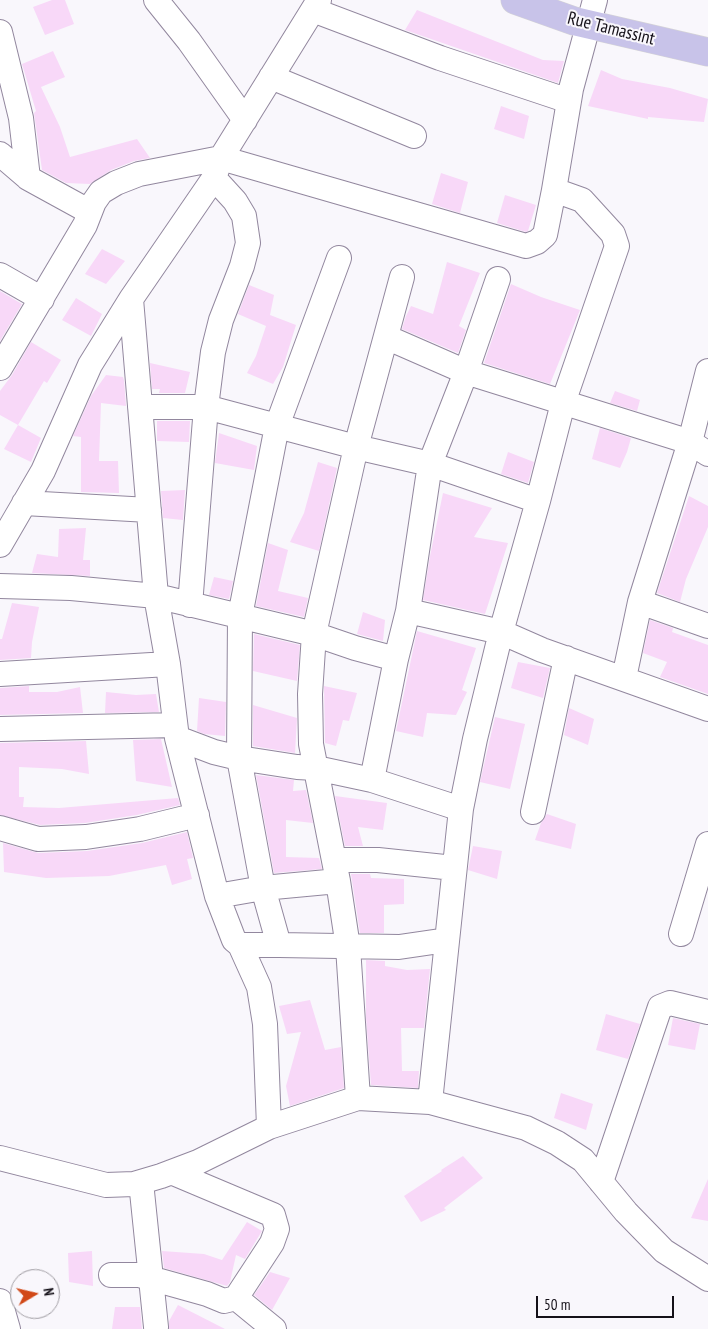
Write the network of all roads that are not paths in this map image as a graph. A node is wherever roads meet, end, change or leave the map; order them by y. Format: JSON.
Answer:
{"nodes":[{"id":1,"x":156,"y":0,"type":"edge"},
{"id":2,"x":515,"y":0,"type":"edge"},
{"id":3,"x":316,"y":5,"type":"edge"},
{"id":4,"x":592,"y":12,"type":"edge"},
{"id":5,"x":0,"y":32,"type":"edge"},
{"id":6,"x":708,"y":52,"type":"edge"},
{"id":7,"x":271,"y":77,"type":"junction"},
{"id":8,"x":569,"y":100,"type":"junction"},
{"id":9,"x":245,"y":120,"type":"junction"},
{"id":10,"x":414,"y":136,"type":"dead end"},
{"id":11,"x":0,"y":154,"type":"edge"},
{"id":12,"x":218,"y":168,"type":"junction"},
{"id":13,"x":28,"y":178,"type":"junction"},
{"id":14,"x":554,"y":190,"type":"junction"},
{"id":15,"x":90,"y":212,"type":"junction"},
{"id":16,"x":339,"y":258,"type":"dead end"},
{"id":17,"x":0,"y":276,"type":"edge"},
{"id":18,"x":402,"y":277,"type":"dead end"},
{"id":19,"x":498,"y":279,"type":"dead end"},
{"id":20,"x":131,"y":298,"type":"junction"},
{"id":21,"x":42,"y":299,"type":"junction"},
{"id":22,"x":386,"y":337,"type":"junction"},
{"id":23,"x":0,"y":368,"type":"edge"},
{"id":24,"x":708,"y":371,"type":"edge"},
{"id":25,"x":466,"y":372,"type":"junction"},
{"id":26,"x":563,"y":403,"type":"junction"},
{"id":27,"x":206,"y":406,"type":"junction"},
{"id":28,"x":140,"y":407,"type":"junction"},
{"id":29,"x":277,"y":426,"type":"junction"},
{"id":30,"x":356,"y":447,"type":"junction"},
{"id":31,"x":699,"y":448,"type":"edge"},
{"id":32,"x":430,"y":464,"type":"junction"},
{"id":33,"x":538,"y":501,"type":"junction"},
{"id":34,"x":24,"y":503,"type":"junction"},
{"id":35,"x":149,"y":510,"type":"junction"},
{"id":36,"x":0,"y":545,"type":"edge"},
{"id":37,"x":0,"y":586,"type":"edge"},
{"id":38,"x":156,"y":596,"type":"junction"},
{"id":39,"x":640,"y":602,"type":"junction"},
{"id":40,"x":190,"y":605,"type":"junction"},
{"id":41,"x":408,"y":611,"type":"junction"},
{"id":42,"x":240,"y":616,"type":"junction"},
{"id":43,"x":708,"y":626,"type":"edge"},
{"id":44,"x":501,"y":632,"type":"junction"},
{"id":45,"x":314,"y":634,"type":"junction"},
{"id":46,"x":566,"y":658,"type":"junction"},
{"id":47,"x":396,"y":659,"type":"junction"},
{"id":48,"x":168,"y":664,"type":"junction"},
{"id":49,"x":0,"y":674,"type":"edge"},
{"id":50,"x":624,"y":678,"type":"junction"},
{"id":51,"x":708,"y":709,"type":"edge"},
{"id":52,"x":0,"y":730,"type":"edge"},
{"id":53,"x":176,"y":731,"type":"junction"},
{"id":54,"x":239,"y":758,"type":"junction"},
{"id":55,"x":316,"y":768,"type":"junction"},
{"id":56,"x":372,"y":780,"type":"junction"},
{"id":57,"x":461,"y":809,"type":"junction"},
{"id":58,"x":533,"y":812,"type":"dead end"},
{"id":59,"x":197,"y":815,"type":"junction"},
{"id":60,"x":0,"y":828,"type":"edge"},
{"id":61,"x":708,"y":844,"type":"edge"},
{"id":62,"x":454,"y":868,"type":"junction"},
{"id":63,"x":336,"y":870,"type":"junction"},
{"id":64,"x":262,"y":888,"type":"junction"},
{"id":65,"x":217,"y":896,"type":"junction"},
{"id":66,"x":681,"y":934,"type":"dead end"},
{"id":67,"x":447,"y":940,"type":"junction"},
{"id":68,"x":278,"y":944,"type":"junction"},
{"id":69,"x":240,"y":945,"type":"junction"},
{"id":70,"x":348,"y":947,"type":"junction"},
{"id":71,"x":708,"y":1012,"type":"edge"},
{"id":72,"x":358,"y":1098,"type":"junction"},
{"id":73,"x":430,"y":1102,"type":"junction"},
{"id":74,"x":269,"y":1127,"type":"junction"},
{"id":75,"x":0,"y":1158,"type":"edge"},
{"id":76,"x":171,"y":1172,"type":"junction"},
{"id":77,"x":141,"y":1182,"type":"junction"},
{"id":78,"x":601,"y":1182,"type":"junction"},
{"id":79,"x":110,"y":1275,"type":"dead end"},
{"id":80,"x":150,"y":1278,"type":"junction"},
{"id":81,"x":708,"y":1279,"type":"edge"},
{"id":82,"x":236,"y":1298,"type":"junction"},
{"id":83,"x":0,"y":1301,"type":"edge"},
{"id":84,"x":156,"y":1327,"type":"dead end"},
{"id":85,"x":8,"y":1329,"type":"edge"},
{"id":86,"x":274,"y":1329,"type":"edge"}],
"edges":[{"from":1,"to":9,"type":"street"},
{"from":2,"to":4,"type":"main road","name":"Rue Tamassint"},
{"from":3,"to":7,"type":"street"},
{"from":3,"to":8,"type":"street"},
{"from":4,"to":6,"type":"main road","name":"Rue Tamassint"},
{"from":4,"to":8,"type":"street"},
{"from":5,"to":13,"type":"street"},
{"from":7,"to":9,"type":"street"},
{"from":7,"to":10,"type":"street"},
{"from":8,"to":14,"type":"street"},
{"from":9,"to":12,"type":"street"},
{"from":11,"to":13,"type":"street"},
{"from":12,"to":14,"type":"street"},
{"from":12,"to":15,"type":"street"},
{"from":12,"to":20,"type":"street"},
{"from":12,"to":27,"type":"street"},
{"from":13,"to":15,"type":"street"},
{"from":14,"to":26,"type":"street"},
{"from":15,"to":21,"type":"street"},
{"from":16,"to":29,"type":"street"},
{"from":17,"to":21,"type":"street"},
{"from":18,"to":22,"type":"street"},
{"from":19,"to":25,"type":"street"},
{"from":20,"to":28,"type":"street"},
{"from":20,"to":34,"type":"street"},
{"from":21,"to":23,"type":"street"},
{"from":22,"to":25,"type":"street"},
{"from":22,"to":30,"type":"street"},
{"from":24,"to":31,"type":"street"},
{"from":25,"to":26,"type":"street"},
{"from":25,"to":32,"type":"street"},
{"from":26,"to":31,"type":"street"},
{"from":26,"to":33,"type":"street"},
{"from":27,"to":28,"type":"street"},
{"from":27,"to":29,"type":"street"},
{"from":27,"to":40,"type":"street"},
{"from":28,"to":35,"type":"street"},
{"from":29,"to":30,"type":"street"},
{"from":29,"to":42,"type":"street"},
{"from":30,"to":32,"type":"street"},
{"from":30,"to":45,"type":"street"},
{"from":31,"to":39,"type":"street"},
{"from":32,"to":33,"type":"street"},
{"from":32,"to":41,"type":"street"},
{"from":33,"to":44,"type":"street"},
{"from":34,"to":35,"type":"street"},
{"from":34,"to":36,"type":"street"},
{"from":35,"to":38,"type":"street"},
{"from":37,"to":38,"type":"street"},
{"from":38,"to":40,"type":"street"},
{"from":38,"to":48,"type":"street"},
{"from":39,"to":43,"type":"street"},
{"from":39,"to":50,"type":"street"},
{"from":40,"to":42,"type":"street"},
{"from":41,"to":44,"type":"street"},
{"from":41,"to":47,"type":"street"},
{"from":42,"to":45,"type":"street"},
{"from":42,"to":54,"type":"street"},
{"from":44,"to":46,"type":"street"},
{"from":44,"to":57,"type":"street"},
{"from":45,"to":47,"type":"street"},
{"from":45,"to":55,"type":"street"},
{"from":46,"to":50,"type":"street"},
{"from":46,"to":58,"type":"street"},
{"from":47,"to":56,"type":"street"},
{"from":48,"to":49,"type":"street"},
{"from":48,"to":53,"type":"street"},
{"from":50,"to":51,"type":"street"},
{"from":52,"to":53,"type":"street"},
{"from":53,"to":54,"type":"street"},
{"from":53,"to":59,"type":"street"},
{"from":54,"to":55,"type":"street"},
{"from":54,"to":64,"type":"street"},
{"from":55,"to":56,"type":"street"},
{"from":55,"to":63,"type":"street"},
{"from":56,"to":57,"type":"street"},
{"from":57,"to":62,"type":"street"},
{"from":59,"to":60,"type":"street"},
{"from":59,"to":65,"type":"street"},
{"from":61,"to":66,"type":"street"},
{"from":62,"to":63,"type":"street"},
{"from":62,"to":67,"type":"street"},
{"from":63,"to":64,"type":"street"},
{"from":63,"to":70,"type":"street"},
{"from":64,"to":65,"type":"street"},
{"from":64,"to":68,"type":"street"},
{"from":65,"to":69,"type":"street"},
{"from":67,"to":70,"type":"street"},
{"from":67,"to":73,"type":"street"},
{"from":68,"to":69,"type":"street"},
{"from":68,"to":70,"type":"street"},
{"from":69,"to":74,"type":"street"},
{"from":70,"to":72,"type":"street"},
{"from":71,"to":78,"type":"street"},
{"from":72,"to":73,"type":"street"},
{"from":72,"to":74,"type":"street"},
{"from":73,"to":78,"type":"street"},
{"from":74,"to":76,"type":"street"},
{"from":75,"to":77,"type":"street"},
{"from":76,"to":77,"type":"street"},
{"from":76,"to":82,"type":"street"},
{"from":77,"to":80,"type":"street"},
{"from":78,"to":81,"type":"street"},
{"from":79,"to":80,"type":"street"},
{"from":80,"to":82,"type":"street"},
{"from":80,"to":84,"type":"street"},
{"from":82,"to":86,"type":"street"},
{"from":83,"to":85,"type":"street"}]}
